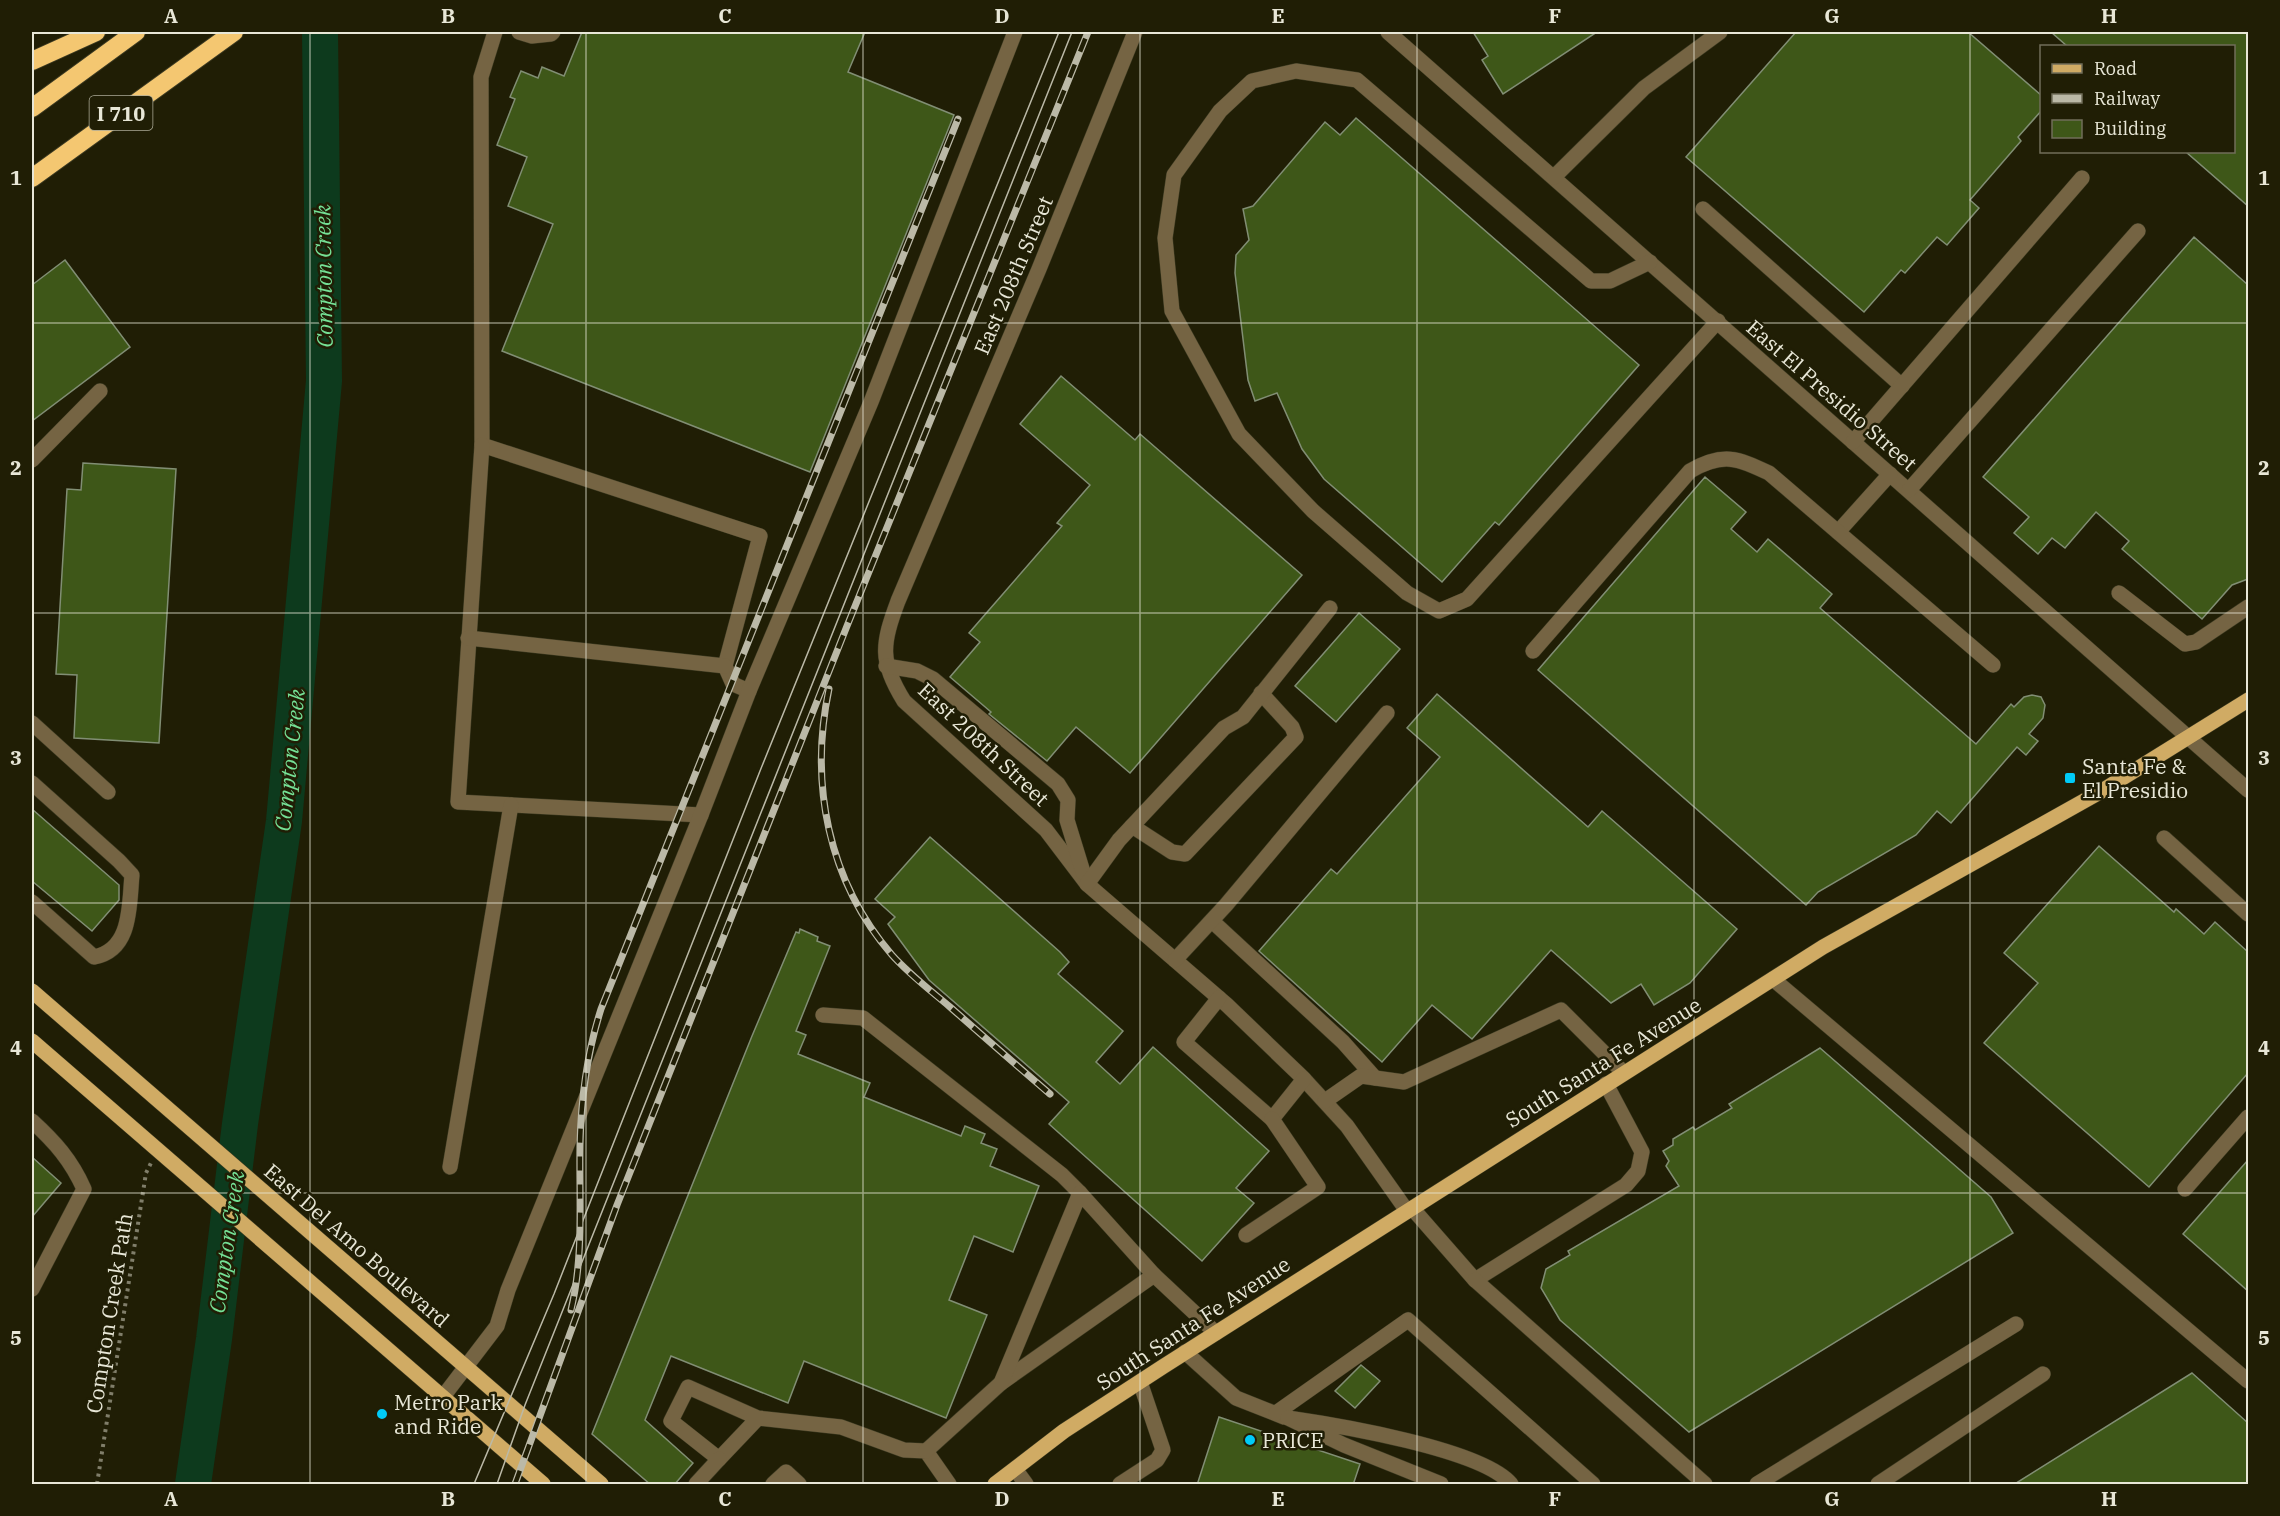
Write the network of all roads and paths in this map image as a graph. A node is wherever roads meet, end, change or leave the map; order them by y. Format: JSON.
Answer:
{"nodes":[{"id":1,"x":96,"y":32,"type":"edge"},
{"id":2,"x":136,"y":32,"type":"edge"},
{"id":3,"x":234,"y":32,"type":"edge"},
{"id":4,"x":495,"y":32,"type":"edge"},
{"id":5,"x":519,"y":32,"type":"edge"},
{"id":6,"x":553,"y":32,"type":"edge"},
{"id":7,"x":1015,"y":32,"type":"edge"},
{"id":8,"x":1135,"y":32,"type":"edge"},
{"id":9,"x":1388,"y":32,"type":"edge"},
{"id":10,"x":1720,"y":32,"type":"edge"},
{"id":11,"x":32,"y":61,"type":"edge"},
{"id":12,"x":32,"y":108,"type":"edge"},
{"id":13,"x":1554,"y":177,"type":"junction"},
{"id":14,"x":32,"y":178,"type":"edge"},
{"id":15,"x":2082,"y":178,"type":"dead end"},
{"id":16,"x":1703,"y":209,"type":"dead end"},
{"id":17,"x":2138,"y":231,"type":"dead end"},
{"id":18,"x":1650,"y":262,"type":"junction"},
{"id":19,"x":1718,"y":321,"type":"junction"},
{"id":20,"x":1902,"y":386,"type":"junction"},
{"id":21,"x":100,"y":392,"type":"dead end"},
{"id":22,"x":1853,"y":441,"type":"junction"},
{"id":23,"x":482,"y":445,"type":"junction"},
{"id":24,"x":32,"y":460,"type":"edge"},
{"id":25,"x":1890,"y":474,"type":"junction"},
{"id":26,"x":1909,"y":490,"type":"junction"},
{"id":27,"x":1838,"y":532,"type":"junction"},
{"id":28,"x":2119,"y":594,"type":"dead end"},
{"id":29,"x":2248,"y":607,"type":"edge"},
{"id":30,"x":1330,"y":608,"type":"dead end"},
{"id":31,"x":468,"y":638,"type":"junction"},
{"id":32,"x":1533,"y":651,"type":"dead end"},
{"id":33,"x":1993,"y":665,"type":"dead end"},
{"id":34,"x":725,"y":666,"type":"junction"},
{"id":35,"x":886,"y":666,"type":"junction"},
{"id":36,"x":749,"y":691,"type":"junction"},
{"id":37,"x":1261,"y":693,"type":"junction"},
{"id":38,"x":2248,"y":700,"type":"edge"},
{"id":39,"x":1387,"y":713,"type":"dead end"},
{"id":40,"x":32,"y":723,"type":"edge"},
{"id":41,"x":2190,"y":738,"type":"junction"},
{"id":42,"x":32,"y":783,"type":"edge"},
{"id":43,"x":2248,"y":790,"type":"edge"},
{"id":44,"x":108,"y":792,"type":"dead end"},
{"id":45,"x":511,"y":805,"type":"junction"},
{"id":46,"x":701,"y":816,"type":"junction"},
{"id":47,"x":1132,"y":826,"type":"junction"},
{"id":48,"x":2164,"y":838,"type":"dead end"},
{"id":49,"x":1087,"y":884,"type":"junction"},
{"id":50,"x":32,"y":902,"type":"edge"},
{"id":51,"x":2245,"y":905,"type":"edge"},
{"id":52,"x":1212,"y":921,"type":"junction"},
{"id":53,"x":1174,"y":960,"type":"junction"},
{"id":54,"x":1773,"y":979,"type":"junction"},
{"id":55,"x":32,"y":991,"type":"edge"},
{"id":56,"x":1219,"y":998,"type":"junction"},
{"id":57,"x":823,"y":1015,"type":"dead end"},
{"id":58,"x":32,"y":1041,"type":"edge"},
{"id":59,"x":1624,"y":1073,"type":"junction"},
{"id":60,"x":1375,"y":1078,"type":"junction"},
{"id":61,"x":1304,"y":1079,"type":"junction"},
{"id":62,"x":1606,"y":1084,"type":"junction"},
{"id":63,"x":1325,"y":1101,"type":"junction"},
{"id":64,"x":2248,"y":1117,"type":"edge"},
{"id":65,"x":1272,"y":1119,"type":"junction"},
{"id":66,"x":32,"y":1121,"type":"edge"},
{"id":67,"x":157,"y":1149,"type":"junction"},
{"id":68,"x":450,"y":1167,"type":"dead end"},
{"id":69,"x":2185,"y":1189,"type":"dead end"},
{"id":70,"x":1080,"y":1193,"type":"junction"},
{"id":71,"x":1409,"y":1209,"type":"junction"},
{"id":72,"x":1246,"y":1235,"type":"dead end"},
{"id":73,"x":1154,"y":1275,"type":"junction"},
{"id":74,"x":1475,"y":1280,"type":"junction"},
{"id":75,"x":32,"y":1289,"type":"edge"},
{"id":76,"x":2016,"y":1324,"type":"dead end"},
{"id":77,"x":1216,"y":1333,"type":"junction"},
{"id":78,"x":1185,"y":1352,"type":"junction"},
{"id":79,"x":467,"y":1368,"type":"junction"},
{"id":80,"x":2043,"y":1374,"type":"dead end"},
{"id":81,"x":2248,"y":1381,"type":"edge"},
{"id":82,"x":1140,"y":1382,"type":"junction"},
{"id":83,"x":1001,"y":1383,"type":"junction"},
{"id":84,"x":442,"y":1398,"type":"junction"},
{"id":85,"x":1282,"y":1416,"type":"junction"},
{"id":86,"x":758,"y":1418,"type":"junction"},
{"id":87,"x":926,"y":1451,"type":"junction"},
{"id":88,"x":719,"y":1459,"type":"junction"},
{"id":89,"x":1014,"y":1469,"type":"junction"},
{"id":90,"x":97,"y":1485,"type":"edge"},
{"id":91,"x":543,"y":1485,"type":"edge"},
{"id":92,"x":601,"y":1485,"type":"edge"},
{"id":93,"x":696,"y":1485,"type":"edge"},
{"id":94,"x":773,"y":1485,"type":"edge"},
{"id":95,"x":799,"y":1485,"type":"edge"},
{"id":96,"x":949,"y":1485,"type":"edge"},
{"id":97,"x":995,"y":1485,"type":"edge"},
{"id":98,"x":1026,"y":1485,"type":"edge"},
{"id":99,"x":1120,"y":1485,"type":"edge"},
{"id":100,"x":1441,"y":1485,"type":"edge"},
{"id":101,"x":1511,"y":1485,"type":"edge"},
{"id":102,"x":1593,"y":1485,"type":"edge"},
{"id":103,"x":1705,"y":1485,"type":"edge"},
{"id":104,"x":1757,"y":1485,"type":"edge"},
{"id":105,"x":1878,"y":1485,"type":"edge"}],
"edges":[{"from":1,"to":11,"type":"highway"},
{"from":2,"to":12,"type":"highway","number":"I 710"},
{"from":3,"to":14,"type":"highway","number":"I 710"},
{"from":4,"to":23,"type":"street"},
{"from":5,"to":6,"type":"street"},
{"from":7,"to":36,"type":"street"},
{"from":8,"to":35,"type":"street","name":"East 208th Street"},
{"from":9,"to":13,"type":"street","name":"East El Presidio Street"},
{"from":10,"to":13,"type":"street"},
{"from":13,"to":18,"type":"street","name":"East El Presidio Street"},
{"from":15,"to":20,"type":"street"},
{"from":16,"to":20,"type":"street"},
{"from":17,"to":26,"type":"street"},
{"from":18,"to":19,"type":"street","name":"East El Presidio Street"},
{"from":18,"to":19,"type":"street"},
{"from":19,"to":22,"type":"street","name":"East El Presidio Street"},
{"from":20,"to":22,"type":"street"},
{"from":21,"to":24,"type":"street"},
{"from":22,"to":25,"type":"street","name":"East El Presidio Street"},
{"from":23,"to":31,"type":"street"},
{"from":23,"to":34,"type":"street"},
{"from":25,"to":26,"type":"street","name":"East El Presidio Street"},
{"from":25,"to":27,"type":"street"},
{"from":26,"to":41,"type":"street","name":"East El Presidio Street"},
{"from":27,"to":32,"type":"street"},
{"from":27,"to":33,"type":"street"},
{"from":28,"to":29,"type":"street"},
{"from":30,"to":37,"type":"street"},
{"from":31,"to":34,"type":"street"},
{"from":31,"to":45,"type":"street"},
{"from":34,"to":36,"type":"street"},
{"from":35,"to":49,"type":"street","name":"East 208th Street"},
{"from":35,"to":49,"type":"street"},
{"from":36,"to":46,"type":"street"},
{"from":37,"to":47,"type":"street"},
{"from":37,"to":47,"type":"street"},
{"from":38,"to":41,"type":"main road","name":"South Santa Fe Avenue"},
{"from":39,"to":52,"type":"street"},
{"from":40,"to":44,"type":"street"},
{"from":41,"to":43,"type":"street","name":"East El Presidio Street"},
{"from":41,"to":54,"type":"main road","name":"South Santa Fe Avenue"},
{"from":42,"to":50,"type":"street"},
{"from":45,"to":46,"type":"street"},
{"from":45,"to":68,"type":"street"},
{"from":46,"to":79,"type":"street"},
{"from":47,"to":49,"type":"street"},
{"from":48,"to":51,"type":"street"},
{"from":49,"to":53,"type":"street","name":"East 208th Street"},
{"from":52,"to":53,"type":"street"},
{"from":52,"to":60,"type":"street"},
{"from":53,"to":56,"type":"street","name":"East 208th Street"},
{"from":54,"to":59,"type":"main road","name":"South Santa Fe Avenue"},
{"from":54,"to":81,"type":"street"},
{"from":55,"to":79,"type":"main road","name":"East Del Amo Boulevard"},
{"from":56,"to":61,"type":"street","name":"East 208th Street"},
{"from":56,"to":65,"type":"street"},
{"from":57,"to":70,"type":"street"},
{"from":58,"to":67,"type":"main road"},
{"from":59,"to":60,"type":"street"},
{"from":59,"to":62,"type":"main road","name":"South Santa Fe Avenue"},
{"from":60,"to":63,"type":"street"},
{"from":61,"to":63,"type":"street","name":"East 208th Street"},
{"from":61,"to":65,"type":"street"},
{"from":62,"to":71,"type":"main road","name":"South Santa Fe Avenue"},
{"from":62,"to":74,"type":"street"},
{"from":63,"to":71,"type":"street","name":"East 208th Street"},
{"from":64,"to":69,"type":"street"},
{"from":65,"to":72,"type":"street"},
{"from":66,"to":75,"type":"street"},
{"from":67,"to":84,"type":"main road"},
{"from":67,"to":90,"type":"path","name":"Compton Creek Path"},
{"from":70,"to":73,"type":"street"},
{"from":70,"to":83,"type":"street"},
{"from":71,"to":74,"type":"street","name":"East 208th Street"},
{"from":71,"to":77,"type":"main road","name":"South Santa Fe Avenue"},
{"from":73,"to":77,"type":"street"},
{"from":73,"to":83,"type":"street"},
{"from":74,"to":103,"type":"street","name":"East 208th Street"},
{"from":76,"to":104,"type":"street"},
{"from":77,"to":78,"type":"main road","name":"South Santa Fe Avenue"},
{"from":78,"to":82,"type":"main road","name":"South Santa Fe Avenue"},
{"from":78,"to":85,"type":"street"},
{"from":79,"to":84,"type":"street"},
{"from":79,"to":92,"type":"main road","name":"East Del Amo Boulevard"},
{"from":80,"to":105,"type":"street"},
{"from":82,"to":89,"type":"main road","name":"South Santa Fe Avenue"},
{"from":82,"to":99,"type":"street"},
{"from":83,"to":87,"type":"street"},
{"from":84,"to":91,"type":"main road"},
{"from":85,"to":100,"type":"street"},
{"from":85,"to":101,"type":"street"},
{"from":85,"to":102,"type":"street"},
{"from":86,"to":87,"type":"street"},
{"from":86,"to":88,"type":"street"},
{"from":86,"to":88,"type":"street"},
{"from":87,"to":96,"type":"street"},
{"from":88,"to":93,"type":"street"},
{"from":89,"to":97,"type":"main road","name":"South Santa Fe Avenue"},
{"from":89,"to":98,"type":"street"},
{"from":94,"to":95,"type":"street"}]}
